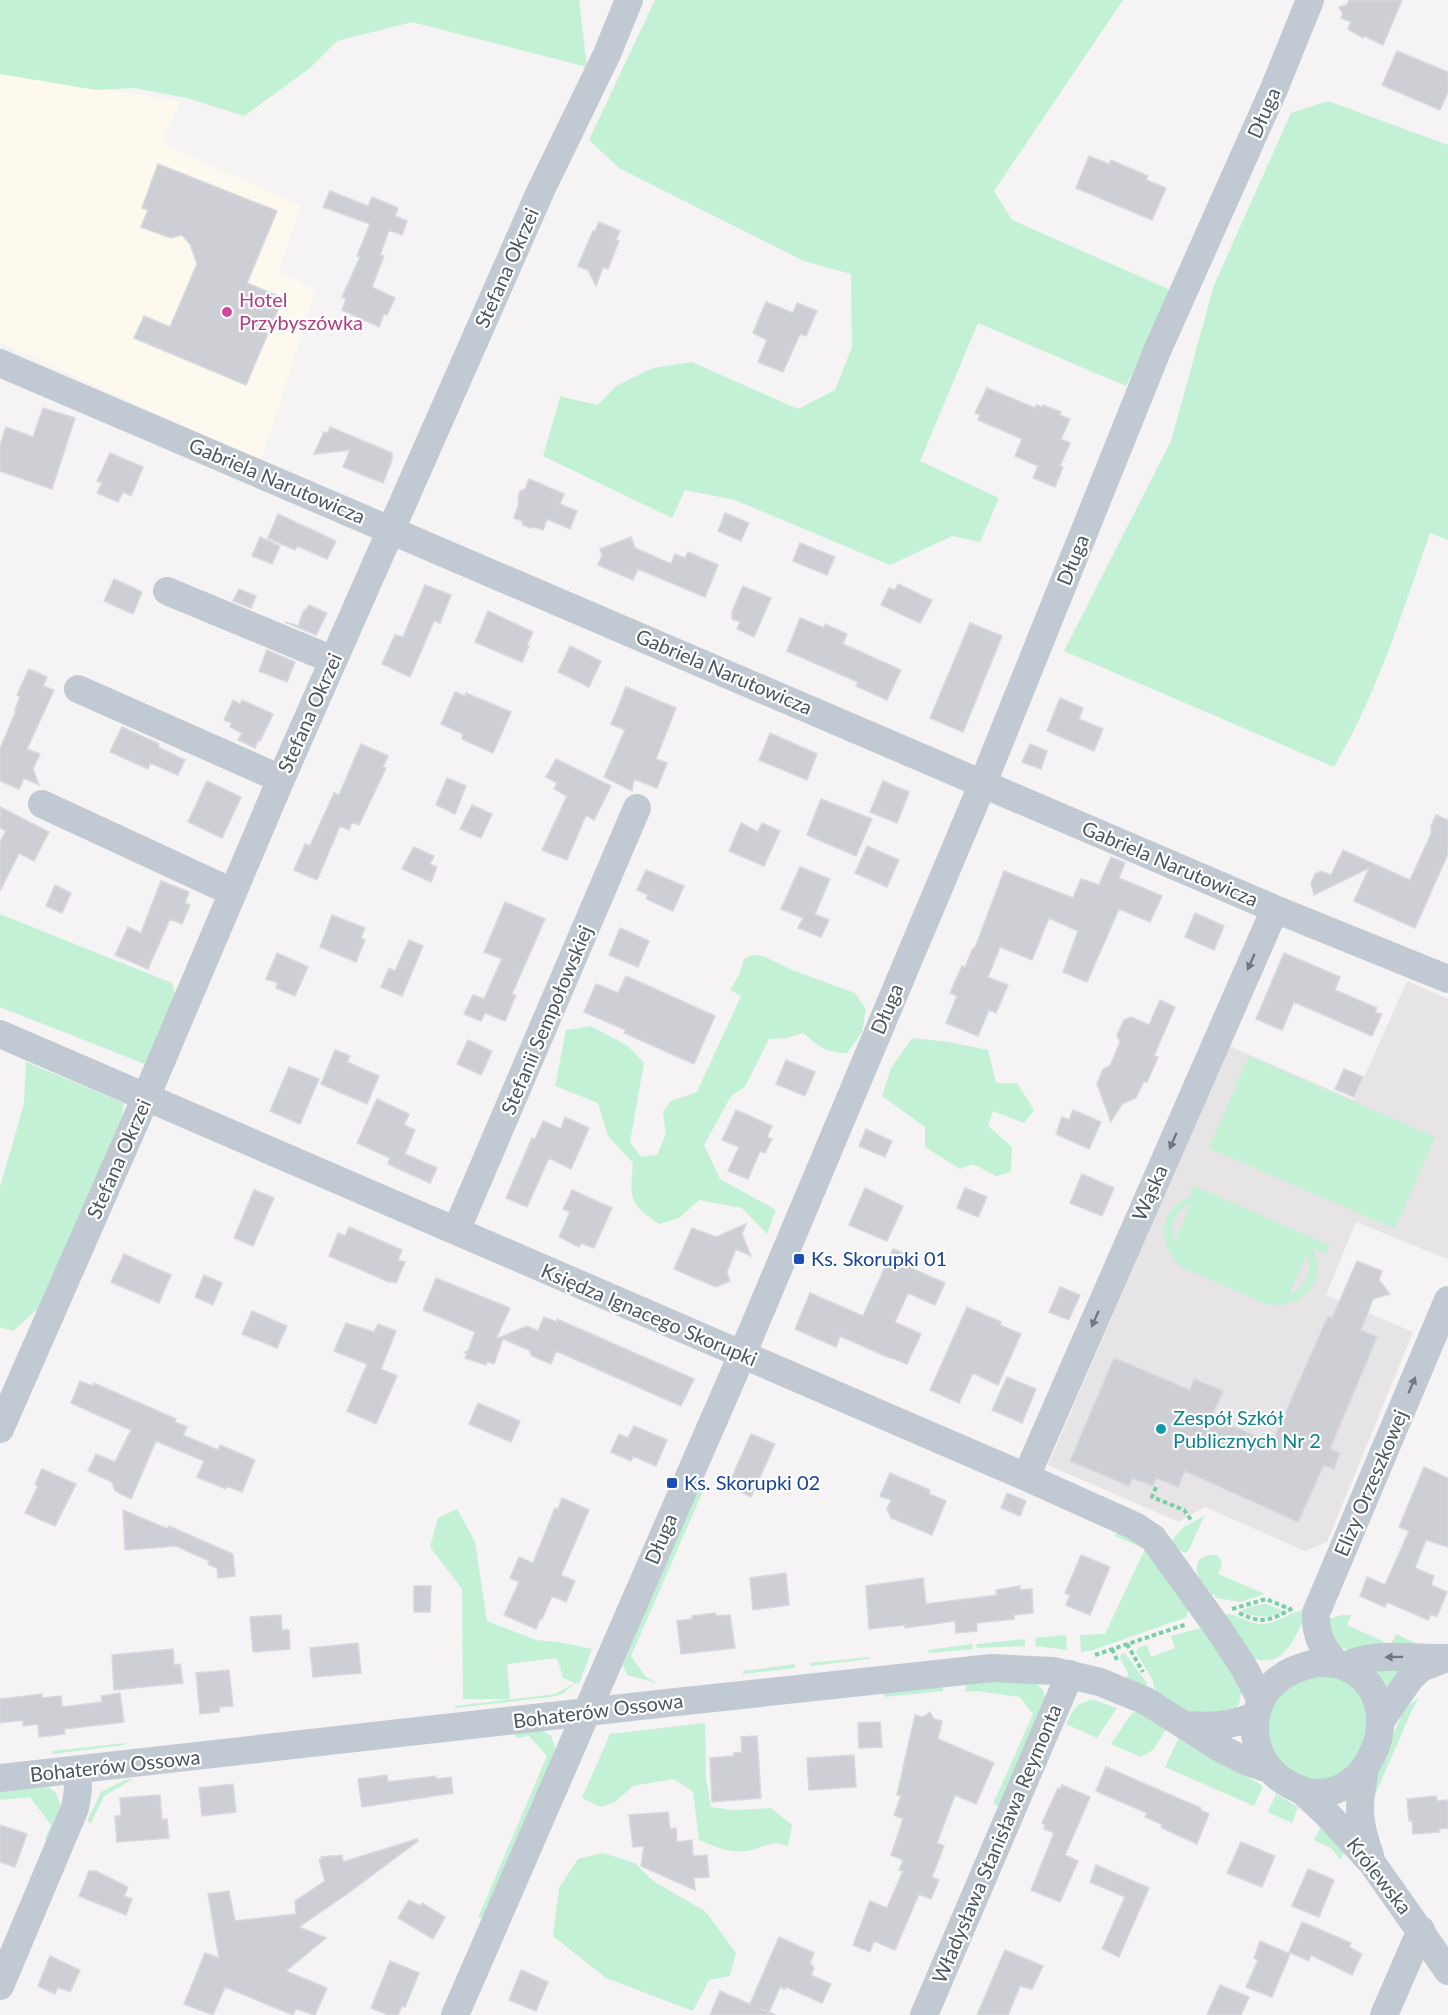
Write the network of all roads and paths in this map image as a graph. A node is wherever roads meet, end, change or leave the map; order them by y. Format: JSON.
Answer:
{"nodes":[{"id":1,"x":629,"y":0,"type":"edge"},
{"id":2,"x":1310,"y":0,"type":"edge"},
{"id":3,"x":0,"y":363,"type":"edge"},
{"id":4,"x":392,"y":530,"type":"junction"},
{"id":5,"x":167,"y":591,"type":"dead end"},
{"id":6,"x":333,"y":660,"type":"junction"},
{"id":7,"x":78,"y":688,"type":"dead end"},
{"id":8,"x":280,"y":779,"type":"junction"},
{"id":9,"x":983,"y":783,"type":"junction"},
{"id":10,"x":42,"y":804,"type":"dead end"},
{"id":11,"x":637,"y":808,"type":"dead end"},
{"id":12,"x":232,"y":892,"type":"junction"},
{"id":13,"x":1275,"y":909,"type":"junction"},
{"id":14,"x":1448,"y":979,"type":"edge"},
{"id":15,"x":0,"y":1034,"type":"edge"},
{"id":16,"x":146,"y":1097,"type":"junction"},
{"id":17,"x":456,"y":1232,"type":"junction"},
{"id":18,"x":1448,"y":1300,"type":"edge"},
{"id":19,"x":742,"y":1355,"type":"junction"},
{"id":20,"x":0,"y":1429,"type":"edge"},
{"id":21,"x":1026,"y":1477,"type":"junction"},
{"id":22,"x":1156,"y":1487,"type":"dead end"},
{"id":23,"x":1191,"y":1520,"type":"dead end"},
{"id":24,"x":1232,"y":1610,"type":"joint"},
{"id":25,"x":1194,"y":1622,"type":"dead end"},
{"id":26,"x":1127,"y":1644,"type":"dead end"},
{"id":27,"x":1447,"y":1658,"type":"edge"},
{"id":28,"x":1340,"y":1665,"type":"junction"},
{"id":29,"x":1243,"y":1666,"type":"junction"},
{"id":30,"x":1070,"y":1674,"type":"junction"},
{"id":31,"x":1283,"y":1675,"type":"junction"},
{"id":32,"x":1259,"y":1708,"type":"junction"},
{"id":33,"x":586,"y":1712,"type":"junction"},
{"id":34,"x":1380,"y":1722,"type":"junction"},
{"id":35,"x":1185,"y":1725,"type":"junction"},
{"id":36,"x":1269,"y":1769,"type":"junction"},
{"id":37,"x":1365,"y":1769,"type":"junction"},
{"id":38,"x":77,"y":1770,"type":"junction"},
{"id":39,"x":0,"y":1778,"type":"edge"},
{"id":40,"x":1300,"y":1789,"type":"junction"},
{"id":41,"x":1372,"y":1863,"type":"junction"},
{"id":42,"x":1421,"y":1930,"type":"junction"},
{"id":43,"x":1448,"y":1971,"type":"edge"},
{"id":44,"x":0,"y":1986,"type":"edge"},
{"id":45,"x":455,"y":2015,"type":"edge"},
{"id":46,"x":924,"y":2015,"type":"edge"},
{"id":47,"x":1384,"y":2015,"type":"edge"}],
"edges":[{"from":1,"to":4,"type":"street","name":"Stefana Okrzei"},
{"from":2,"to":9,"type":"street","name":"Długa"},
{"from":3,"to":4,"type":"street","name":"Gabriela Narutowicza"},
{"from":4,"to":6,"type":"street","name":"Stefana Okrzei"},
{"from":4,"to":9,"type":"street","name":"Gabriela Narutowicza"},
{"from":5,"to":6,"type":"street"},
{"from":6,"to":8,"type":"street","name":"Stefana Okrzei"},
{"from":7,"to":8,"type":"street"},
{"from":8,"to":12,"type":"street","name":"Stefana Okrzei"},
{"from":9,"to":13,"type":"street","name":"Gabriela Narutowicza"},
{"from":9,"to":19,"type":"street","name":"Długa"},
{"from":10,"to":12,"type":"street"},
{"from":11,"to":17,"type":"street","name":"Stefanii Sempołowskiej"},
{"from":12,"to":16,"type":"street","name":"Stefana Okrzei"},
{"from":13,"to":14,"type":"street","name":"Gabriela Narutowicza"},
{"from":13,"to":21,"type":"street","name":"Wąska","one_way":true},
{"from":15,"to":16,"type":"street","name":"Księdza Ignacego Skorupki"},
{"from":16,"to":17,"type":"street","name":"Księdza Ignacego Skorupki"},
{"from":16,"to":20,"type":"street","name":"Stefana Okrzei"},
{"from":17,"to":19,"type":"street","name":"Księdza Ignacego Skorupki"},
{"from":28,"to":18,"type":"street","name":"Elizy Orzeszkowej","one_way":true},
{"from":19,"to":21,"type":"street","name":"Księdza Ignacego Skorupki"},
{"from":19,"to":33,"type":"street","name":"Długa"},
{"from":21,"to":29,"type":"street","name":"Księdza Ignacego Skorupki"},
{"from":22,"to":23,"type":"path"},
{"from":24,"to":24,"type":"path"},
{"from":25,"to":26,"type":"path"},
{"from":27,"to":28,"type":"street","one_way":true},
{"from":27,"to":34,"type":"street"},
{"from":28,"to":31,"type":"street"},
{"from":28,"to":34,"type":"street"},
{"from":29,"to":31,"type":"street"},
{"from":29,"to":32,"type":"street","name":"Księdza Ignacego Skorupki"},
{"from":30,"to":33,"type":"street","name":"Bohaterów Ossowa"},
{"from":30,"to":35,"type":"street","name":"Bohaterów Ossowa"},
{"from":30,"to":46,"type":"street","name":"Władysława Stanisława Reymonta"},
{"from":31,"to":32,"type":"street"},
{"from":32,"to":35,"type":"street","name":"Bohaterów Ossowa"},
{"from":32,"to":36,"type":"street"},
{"from":33,"to":38,"type":"street","name":"Bohaterów Ossowa"},
{"from":33,"to":45,"type":"street","name":"Długa"},
{"from":34,"to":37,"type":"street"},
{"from":35,"to":36,"type":"street","name":"Bohaterów Ossowa"},
{"from":36,"to":40,"type":"street"},
{"from":37,"to":40,"type":"street"},
{"from":37,"to":41,"type":"street"},
{"from":38,"to":39,"type":"street","name":"Bohaterów Ossowa"},
{"from":38,"to":44,"type":"street"},
{"from":40,"to":41,"type":"street","name":"Królewska"},
{"from":41,"to":42,"type":"street","name":"Królewska"},
{"from":42,"to":43,"type":"street","name":"Królewska"},
{"from":42,"to":47,"type":"street"}]}
